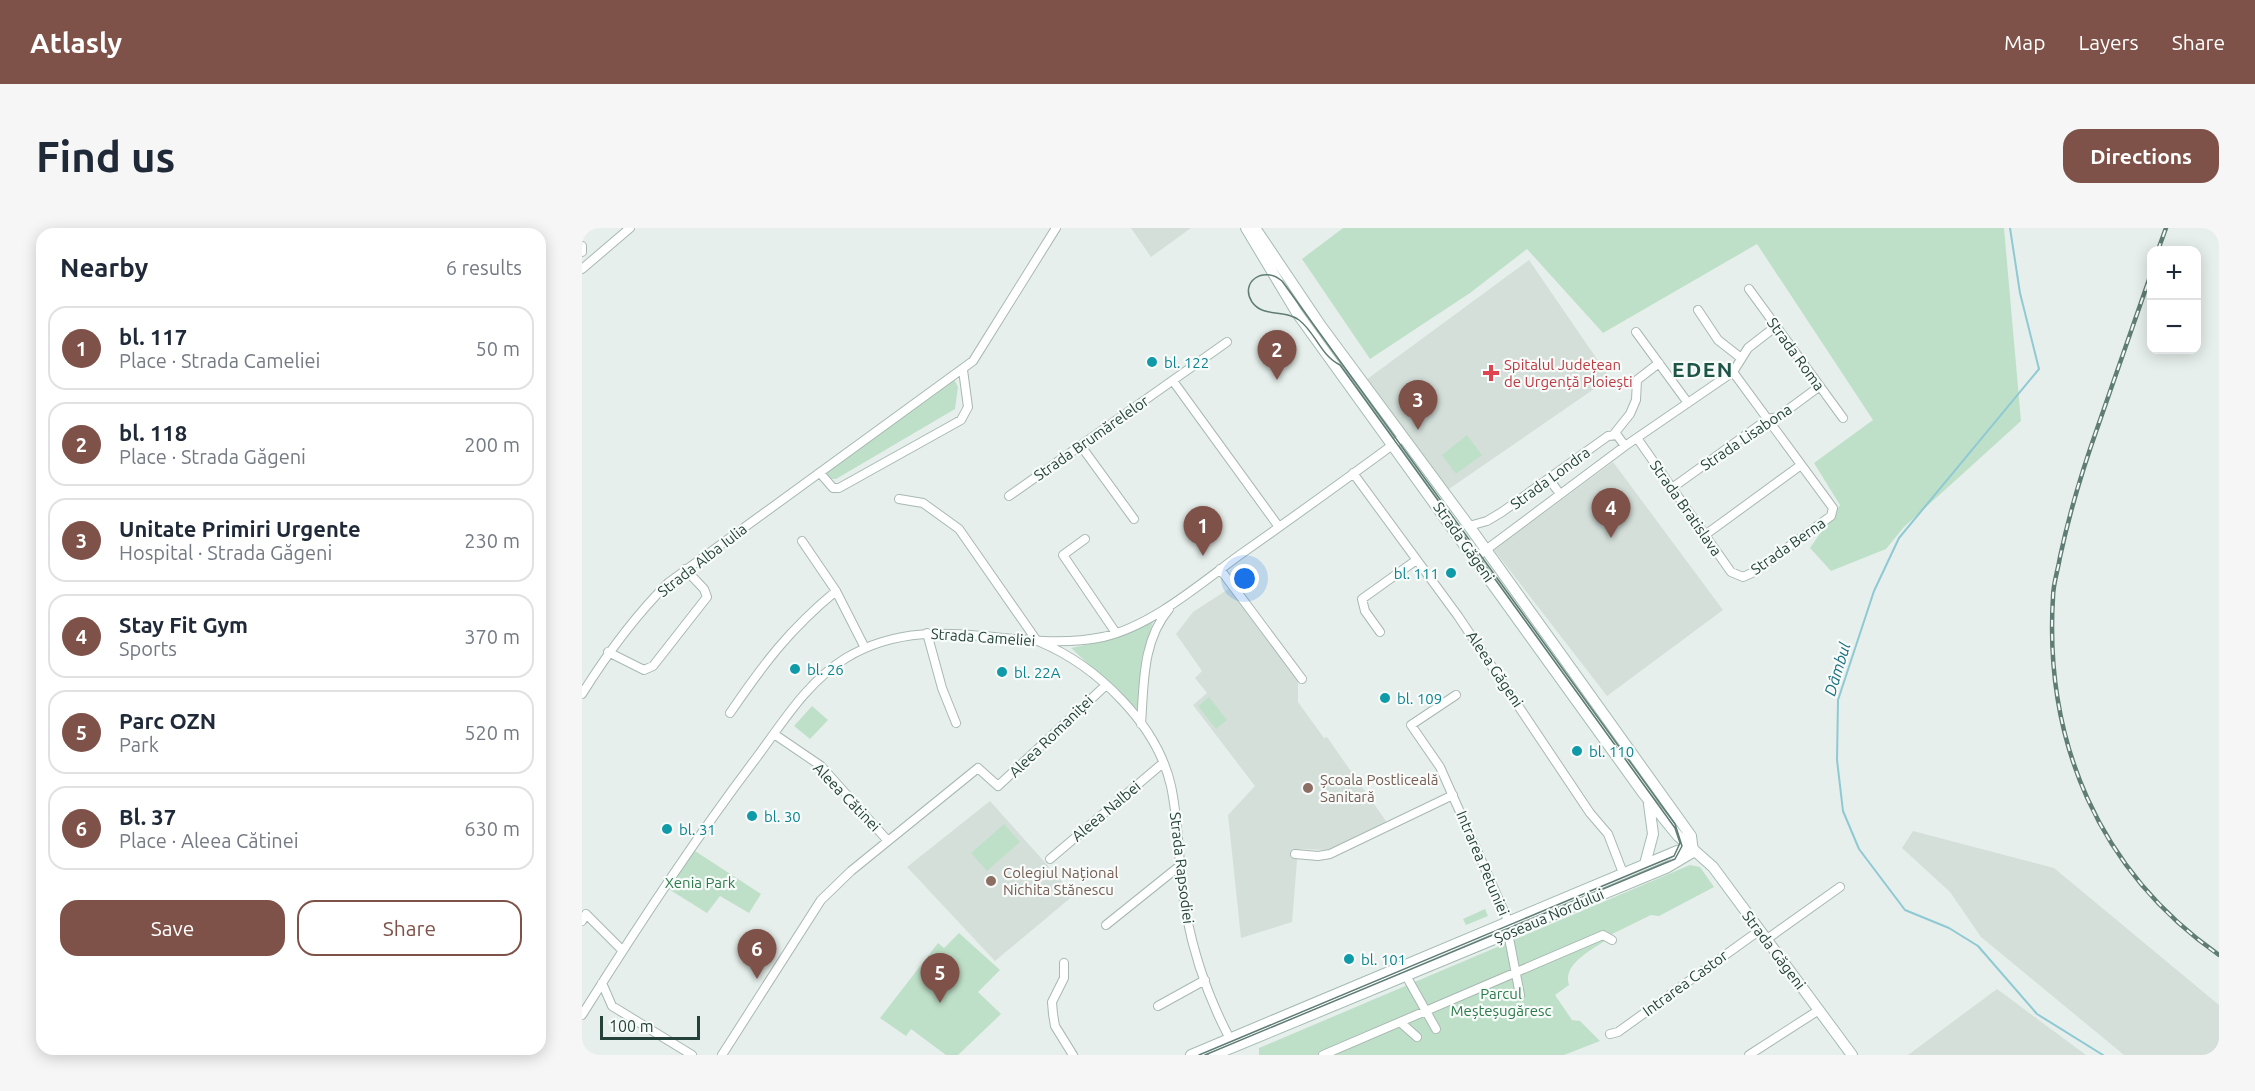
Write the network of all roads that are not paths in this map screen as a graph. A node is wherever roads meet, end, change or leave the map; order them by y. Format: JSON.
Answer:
{"nodes":[{"id":1,"x":630,"y":228,"type":"edge"},
{"id":2,"x":1056,"y":228,"type":"edge"},
{"id":3,"x":1246,"y":228,"type":"edge"},
{"id":4,"x":1255,"y":228,"type":"edge"},
{"id":5,"x":582,"y":246,"type":"edge"},
{"id":6,"x":582,"y":252,"type":"edge"},
{"id":7,"x":1269,"y":255,"type":"junction"},
{"id":8,"x":582,"y":269,"type":"edge"},
{"id":9,"x":1749,"y":289,"type":"dead end"},
{"id":10,"x":1698,"y":310,"type":"dead end"},
{"id":11,"x":1775,"y":327,"type":"junction"},
{"id":12,"x":1636,"y":332,"type":"dead end"},
{"id":13,"x":1227,"y":342,"type":"dead end"},
{"id":14,"x":1741,"y":358,"type":"junction"},
{"id":15,"x":1659,"y":363,"type":"junction"},
{"id":16,"x":963,"y":370,"type":"junction"},
{"id":17,"x":1733,"y":372,"type":"junction"},
{"id":18,"x":1173,"y":381,"type":"junction"},
{"id":19,"x":1820,"y":386,"type":"junction"},
{"id":20,"x":1688,"y":403,"type":"junction"},
{"id":21,"x":1768,"y":418,"type":"junction"},
{"id":22,"x":1843,"y":418,"type":"dead end"},
{"id":23,"x":1614,"y":434,"type":"junction"},
{"id":24,"x":1637,"y":438,"type":"junction"},
{"id":25,"x":1397,"y":441,"type":"junction"},
{"id":26,"x":1081,"y":446,"type":"junction"},
{"id":27,"x":1625,"y":446,"type":"junction"},
{"id":28,"x":1802,"y":465,"type":"junction"},
{"id":29,"x":820,"y":473,"type":"junction"},
{"id":30,"x":1353,"y":473,"type":"junction"},
{"id":31,"x":1549,"y":479,"type":"junction"},
{"id":32,"x":1672,"y":488,"type":"junction"},
{"id":33,"x":1560,"y":494,"type":"junction"},
{"id":34,"x":1009,"y":495,"type":"dead end"},
{"id":35,"x":899,"y":499,"type":"dead end"},
{"id":36,"x":1134,"y":519,"type":"dead end"},
{"id":37,"x":1469,"y":526,"type":"junction"},
{"id":38,"x":1279,"y":527,"type":"junction"},
{"id":39,"x":1705,"y":536,"type":"junction"},
{"id":40,"x":1085,"y":539,"type":"dead end"},
{"id":41,"x":802,"y":541,"type":"dead end"},
{"id":42,"x":1486,"y":551,"type":"junction"},
{"id":43,"x":1475,"y":558,"type":"junction"},
{"id":44,"x":1415,"y":561,"type":"junction"},
{"id":45,"x":686,"y":569,"type":"junction"},
{"id":46,"x":1220,"y":569,"type":"junction"},
{"id":47,"x":1737,"y":575,"type":"joint"},
{"id":48,"x":836,"y":591,"type":"junction"},
{"id":49,"x":1173,"y":604,"type":"junction"},
{"id":50,"x":1380,"y":632,"type":"dead end"},
{"id":51,"x":927,"y":633,"type":"junction"},
{"id":52,"x":1116,"y":633,"type":"junction"},
{"id":53,"x":1037,"y":641,"type":"junction"},
{"id":54,"x":865,"y":648,"type":"junction"},
{"id":55,"x":608,"y":652,"type":"junction"},
{"id":56,"x":1302,"y":679,"type":"dead end"},
{"id":57,"x":1105,"y":686,"type":"junction"},
{"id":58,"x":582,"y":694,"type":"edge"},
{"id":59,"x":1456,"y":695,"type":"dead end"},
{"id":60,"x":730,"y":713,"type":"dead end"},
{"id":61,"x":956,"y":723,"type":"dead end"},
{"id":62,"x":1141,"y":724,"type":"junction"},
{"id":63,"x":774,"y":734,"type":"junction"},
{"id":64,"x":1163,"y":763,"type":"junction"},
{"id":65,"x":978,"y":768,"type":"joint"},
{"id":66,"x":1643,"y":793,"type":"junction"},
{"id":67,"x":1453,"y":795,"type":"junction"},
{"id":68,"x":1671,"y":826,"type":"junction"},
{"id":69,"x":888,"y":841,"type":"junction"},
{"id":70,"x":1693,"y":848,"type":"junction"},
{"id":71,"x":1294,"y":854,"type":"dead end"},
{"id":72,"x":1662,"y":857,"type":"junction"},
{"id":73,"x":1050,"y":859,"type":"dead end"},
{"id":74,"x":1182,"y":864,"type":"junction"},
{"id":75,"x":1645,"y":864,"type":"junction"},
{"id":76,"x":1623,"y":873,"type":"junction"},
{"id":77,"x":1840,"y":887,"type":"dead end"},
{"id":78,"x":1508,"y":920,"type":"junction"},
{"id":79,"x":582,"y":921,"type":"edge"},
{"id":80,"x":1106,"y":925,"type":"dead end"},
{"id":81,"x":1760,"y":930,"type":"junction"},
{"id":82,"x":1511,"y":935,"type":"junction"},
{"id":83,"x":1767,"y":939,"type":"junction"},
{"id":84,"x":1612,"y":940,"type":"dead end"},
{"id":85,"x":622,"y":950,"type":"junction"},
{"id":86,"x":1064,"y":963,"type":"dead end"},
{"id":87,"x":1516,"y":973,"type":"junction"},
{"id":88,"x":1205,"y":980,"type":"junction"},
{"id":89,"x":1409,"y":981,"type":"dead end"},
{"id":90,"x":602,"y":983,"type":"junction"},
{"id":91,"x":1520,"y":995,"type":"dead end"},
{"id":92,"x":1158,"y":1006,"type":"dead end"},
{"id":93,"x":1819,"y":1010,"type":"junction"},
{"id":94,"x":1426,"y":1011,"type":"junction"},
{"id":95,"x":582,"y":1015,"type":"edge"},
{"id":96,"x":1400,"y":1023,"type":"junction"},
{"id":97,"x":1436,"y":1029,"type":"dead end"},
{"id":98,"x":1610,"y":1034,"type":"dead end"},
{"id":99,"x":1417,"y":1037,"type":"dead end"},
{"id":100,"x":1235,"y":1046,"type":"edge"},
{"id":101,"x":692,"y":1055,"type":"edge"},
{"id":102,"x":722,"y":1055,"type":"edge"},
{"id":103,"x":1073,"y":1055,"type":"edge"},
{"id":104,"x":1191,"y":1055,"type":"edge"},
{"id":105,"x":1214,"y":1055,"type":"edge"},
{"id":106,"x":1323,"y":1055,"type":"edge"},
{"id":107,"x":1749,"y":1055,"type":"edge"},
{"id":108,"x":1852,"y":1055,"type":"edge"}],
"edges":[{"from":1,"to":8,"type":"street"},
{"from":2,"to":16,"type":"street","name":"Strada Alba Iulia"},
{"from":3,"to":7,"type":"main road","name":"Strada Găgeni"},
{"from":4,"to":7,"type":"main road","name":"Strada Găgeni"},
{"from":5,"to":6,"type":"street"},
{"from":7,"to":25,"type":"main road","name":"Strada Găgeni"},
{"from":9,"to":11,"type":"street","name":"Strada Roma"},
{"from":10,"to":14,"type":"street"},
{"from":11,"to":14,"type":"street","name":"Strada Londra"},
{"from":11,"to":19,"type":"street","name":"Strada Roma"},
{"from":12,"to":15,"type":"street"},
{"from":13,"to":18,"type":"street","name":"Strada Brumărelelor"},
{"from":14,"to":17,"type":"street","name":"Strada Londra"},
{"from":15,"to":20,"type":"street"},
{"from":15,"to":23,"type":"street","name":"Strada Londra"},
{"from":16,"to":29,"type":"street","name":"Strada Alba Iulia"},
{"from":16,"to":29,"type":"street"},
{"from":17,"to":20,"type":"street","name":"Strada Londra"},
{"from":17,"to":21,"type":"street"},
{"from":18,"to":26,"type":"street","name":"Strada Brumărelelor"},
{"from":18,"to":38,"type":"street"},
{"from":19,"to":21,"type":"street","name":"Strada Lisabona"},
{"from":19,"to":22,"type":"street","name":"Strada Roma"},
{"from":20,"to":24,"type":"street","name":"Strada Londra"},
{"from":21,"to":28,"type":"street"},
{"from":21,"to":32,"type":"street","name":"Strada Lisabona"},
{"from":23,"to":27,"type":"street"},
{"from":23,"to":31,"type":"street","name":"Strada Londra"},
{"from":24,"to":27,"type":"street","name":"Strada Londra"},
{"from":24,"to":32,"type":"street","name":"Strada Bratislava"},
{"from":25,"to":30,"type":"street","name":"Strada Cameliei"},
{"from":25,"to":37,"type":"main road","name":"Strada Găgeni"},
{"from":25,"to":43,"type":"main road","name":"Strada Găgeni"},
{"from":26,"to":34,"type":"street","name":"Strada Brumărelelor"},
{"from":26,"to":36,"type":"street"},
{"from":27,"to":33,"type":"street","name":"Strada Londra"},
{"from":28,"to":39,"type":"street"},
{"from":28,"to":47,"type":"street","name":"Strada Berna"},
{"from":29,"to":45,"type":"street","name":"Strada Alba Iulia"},
{"from":30,"to":38,"type":"street","name":"Strada Cameliei"},
{"from":30,"to":44,"type":"street","name":"Aleea Găgeni"},
{"from":31,"to":33,"type":"street"},
{"from":31,"to":37,"type":"street","name":"Strada Londra"},
{"from":32,"to":39,"type":"street","name":"Strada Bratislava"},
{"from":33,"to":42,"type":"street","name":"Strada Londra"},
{"from":35,"to":53,"type":"street"},
{"from":37,"to":42,"type":"main road","name":"Strada Găgeni"},
{"from":38,"to":46,"type":"street","name":"Strada Cameliei"},
{"from":39,"to":47,"type":"street","name":"Strada Bratislava"},
{"from":40,"to":52,"type":"street"},
{"from":41,"to":48,"type":"street"},
{"from":42,"to":43,"type":"street","name":"Strada Londra"},
{"from":42,"to":70,"type":"main road","name":"Strada Găgeni"},
{"from":43,"to":66,"type":"main road","name":"Strada Găgeni"},
{"from":44,"to":50,"type":"street"},
{"from":44,"to":76,"type":"street","name":"Aleea Găgeni"},
{"from":45,"to":55,"type":"street","name":"Strada Alba Iulia"},
{"from":45,"to":55,"type":"street"},
{"from":46,"to":49,"type":"street","name":"Strada Cameliei"},
{"from":46,"to":56,"type":"street"},
{"from":48,"to":54,"type":"street"},
{"from":48,"to":60,"type":"street"},
{"from":49,"to":52,"type":"street","name":"Strada Cameliei"},
{"from":49,"to":62,"type":"street"},
{"from":51,"to":53,"type":"street","name":"Strada Cameliei"},
{"from":51,"to":54,"type":"street","name":"Strada Cameliei"},
{"from":51,"to":61,"type":"street"},
{"from":52,"to":53,"type":"street","name":"Strada Cameliei"},
{"from":53,"to":57,"type":"street","name":"Strada Rapsodiei"},
{"from":54,"to":63,"type":"street","name":"Strada Cameliei"},
{"from":55,"to":58,"type":"street","name":"Strada Alba Iulia"},
{"from":57,"to":62,"type":"street","name":"Strada Rapsodiei"},
{"from":57,"to":65,"type":"street","name":"Aleea Romaniței"},
{"from":59,"to":67,"type":"street","name":"Intrarea Petuniei"},
{"from":62,"to":64,"type":"street","name":"Strada Rapsodiei"},
{"from":63,"to":69,"type":"street","name":"Aleea Cătinei"},
{"from":63,"to":85,"type":"street","name":"Strada Cameliei"},
{"from":64,"to":73,"type":"street","name":"Aleea Nalbei"},
{"from":64,"to":74,"type":"street","name":"Strada Rapsodiei"},
{"from":65,"to":69,"type":"street","name":"Aleea Cătinei"},
{"from":66,"to":68,"type":"main road","name":"Strada Găgeni"},
{"from":66,"to":75,"type":"main road"},
{"from":67,"to":71,"type":"street","name":"Intrarea Petuniei"},
{"from":67,"to":78,"type":"street","name":"Intrarea Petuniei"},
{"from":68,"to":70,"type":"main road","name":"Strada Găgeni"},
{"from":68,"to":72,"type":"main road"},
{"from":69,"to":102,"type":"street","name":"Aleea Cătinei"},
{"from":70,"to":72,"type":"main road","name":"Șoseaua Nordului"},
{"from":70,"to":81,"type":"main road","name":"Strada Găgeni"},
{"from":70,"to":82,"type":"main road","name":"Șoseaua Nordului"},
{"from":72,"to":75,"type":"main road","name":"Șoseaua Nordului"},
{"from":74,"to":80,"type":"street"},
{"from":74,"to":88,"type":"street","name":"Strada Rapsodiei"},
{"from":75,"to":76,"type":"main road","name":"Șoseaua Nordului"},
{"from":76,"to":78,"type":"main road","name":"Șoseaua Nordului"},
{"from":77,"to":83,"type":"street"},
{"from":78,"to":82,"type":"street","name":"Intrarea Petuniei"},
{"from":78,"to":100,"type":"main road","name":"Șoseaua Nordului"},
{"from":79,"to":85,"type":"street"},
{"from":81,"to":83,"type":"main road","name":"Strada Găgeni"},
{"from":81,"to":98,"type":"street","name":"Intrarea Castor"},
{"from":82,"to":87,"type":"street","name":"Intrarea Petuniei"},
{"from":82,"to":100,"type":"main road","name":"Șoseaua Nordului"},
{"from":83,"to":93,"type":"main road","name":"Strada Găgeni"},
{"from":84,"to":87,"type":"street"},
{"from":85,"to":90,"type":"street","name":"Strada Cameliei"},
{"from":86,"to":103,"type":"street"},
{"from":87,"to":91,"type":"street","name":"Intrarea Petuniei"},
{"from":87,"to":94,"type":"street"},
{"from":88,"to":92,"type":"street"},
{"from":88,"to":100,"type":"street","name":"Strada Rapsodiei"},
{"from":89,"to":94,"type":"street"},
{"from":90,"to":95,"type":"street","name":"Strada Cameliei"},
{"from":90,"to":101,"type":"street"},
{"from":93,"to":107,"type":"street"},
{"from":93,"to":108,"type":"main road","name":"Strada Găgeni"},
{"from":94,"to":96,"type":"street"},
{"from":94,"to":97,"type":"street"},
{"from":96,"to":99,"type":"street"},
{"from":96,"to":106,"type":"street"},
{"from":100,"to":104,"type":"main road","name":"Șoseaua Nordului"},
{"from":100,"to":105,"type":"main road","name":"Șoseaua Nordului"}]}
